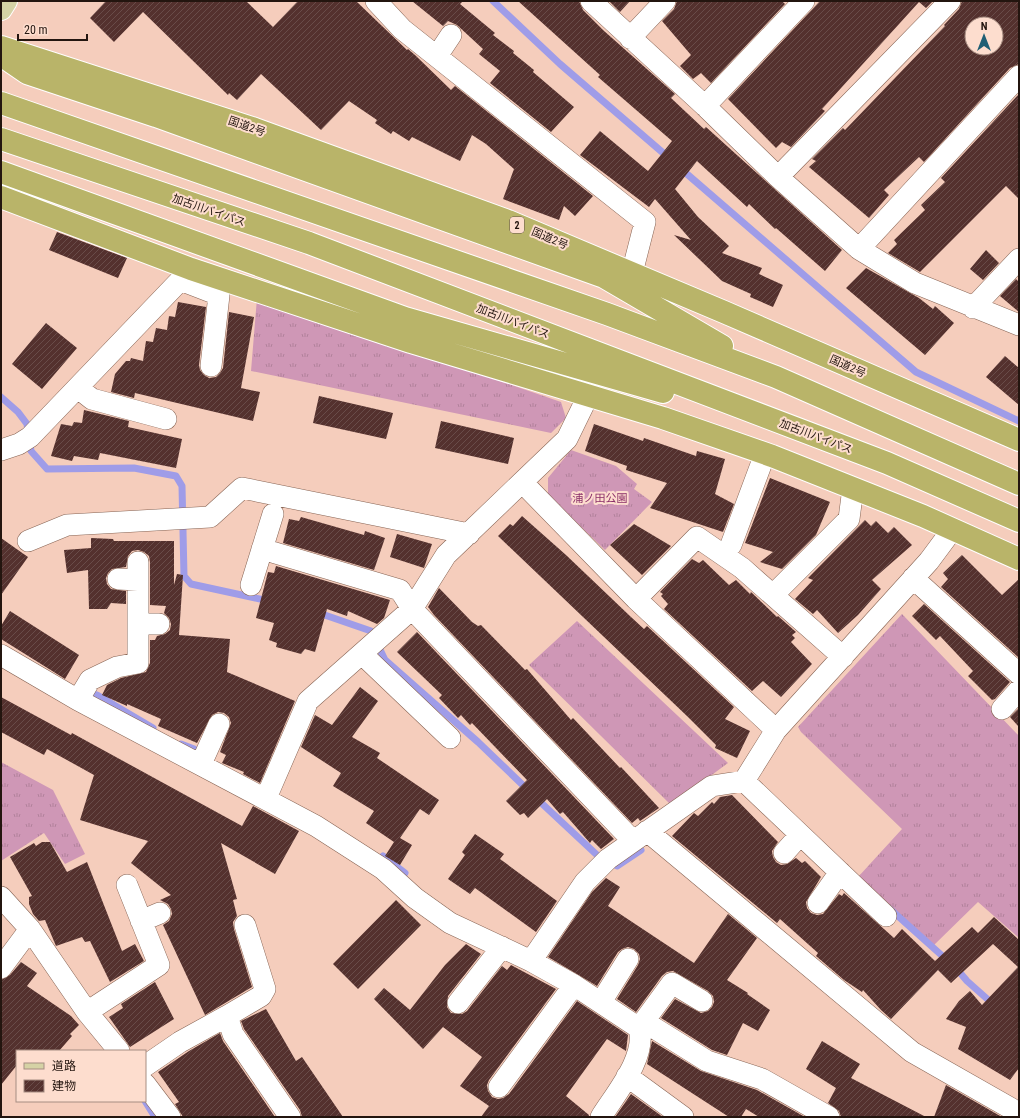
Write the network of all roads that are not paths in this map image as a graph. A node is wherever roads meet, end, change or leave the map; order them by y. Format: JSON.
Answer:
{"nodes":[{"id":1,"x":6,"y":1,"type":"edge"},
{"id":2,"x":376,"y":1,"type":"edge"},
{"id":3,"x":591,"y":1,"type":"edge"},
{"id":4,"x":665,"y":1,"type":"edge"},
{"id":5,"x":804,"y":1,"type":"edge"},
{"id":6,"x":950,"y":1,"type":"edge"},
{"id":7,"x":1,"y":9,"type":"edge"},
{"id":8,"x":451,"y":35,"type":"dead end"},
{"id":9,"x":630,"y":38,"type":"junction"},
{"id":10,"x":1,"y":47,"type":"edge"},
{"id":11,"x":1,"y":55,"type":"edge"},
{"id":12,"x":436,"y":56,"type":"junction"},
{"id":13,"x":1019,"y":76,"type":"edge"},
{"id":14,"x":1,"y":103,"type":"edge"},
{"id":15,"x":705,"y":106,"type":"junction"},
{"id":16,"x":1,"y":139,"type":"edge"},
{"id":17,"x":1,"y":172,"type":"edge"},
{"id":18,"x":778,"y":177,"type":"junction"},
{"id":19,"x":1,"y":197,"type":"edge"},
{"id":20,"x":859,"y":249,"type":"junction"},
{"id":21,"x":1019,"y":260,"type":"edge"},
{"id":22,"x":632,"y":273,"type":"junction"},
{"id":23,"x":186,"y":274,"type":"junction"},
{"id":24,"x":973,"y":308,"type":"junction"},
{"id":25,"x":1019,"y":325,"type":"edge"},
{"id":26,"x":211,"y":366,"type":"dead end"},
{"id":27,"x":776,"y":377,"type":"junction"},
{"id":28,"x":78,"y":388,"type":"junction"},
{"id":29,"x":588,"y":396,"type":"junction"},
{"id":30,"x":166,"y":420,"type":"dead end"},
{"id":31,"x":1019,"y":440,"type":"edge"},
{"id":32,"x":1,"y":450,"type":"edge"},
{"id":33,"x":765,"y":454,"type":"junction"},
{"id":34,"x":887,"y":463,"type":"junction"},
{"id":35,"x":523,"y":483,"type":"junction"},
{"id":36,"x":1019,"y":484,"type":"edge"},
{"id":37,"x":853,"y":488,"type":"junction"},
{"id":38,"x":273,"y":514,"type":"dead end"},
{"id":39,"x":1019,"y":521,"type":"edge"},
{"id":40,"x":952,"y":530,"type":"junction"},
{"id":41,"x":469,"y":534,"type":"junction"},
{"id":42,"x":28,"y":541,"type":"dead end"},
{"id":43,"x":731,"y":545,"type":"dead end"},
{"id":44,"x":262,"y":549,"type":"junction"},
{"id":45,"x":1019,"y":559,"type":"edge"},
{"id":46,"x":131,"y":574,"type":"dead end"},
{"id":47,"x":913,"y":578,"type":"junction"},
{"id":48,"x":251,"y":585,"type":"dead end"},
{"id":49,"x":773,"y":595,"type":"junction"},
{"id":50,"x":636,"y":599,"type":"junction"},
{"id":51,"x":412,"y":609,"type":"junction"},
{"id":52,"x":138,"y":624,"type":"junction"},
{"id":53,"x":159,"y":624,"type":"dead end"},
{"id":54,"x":362,"y":654,"type":"junction"},
{"id":55,"x":1,"y":655,"type":"edge"},
{"id":56,"x":843,"y":657,"type":"junction"},
{"id":57,"x":1019,"y":674,"type":"edge"},
{"id":58,"x":1019,"y":690,"type":"edge"},
{"id":59,"x":78,"y":700,"type":"junction"},
{"id":60,"x":1002,"y":709,"type":"dead end"},
{"id":61,"x":219,"y":724,"type":"dead end"},
{"id":62,"x":776,"y":730,"type":"junction"},
{"id":63,"x":450,"y":738,"type":"dead end"},
{"id":64,"x":201,"y":764,"type":"junction"},
{"id":65,"x":744,"y":781,"type":"junction"},
{"id":66,"x":266,"y":798,"type":"junction"},
{"id":67,"x":800,"y":835,"type":"junction"},
{"id":68,"x":640,"y":836,"type":"junction"},
{"id":69,"x":784,"y":853,"type":"dead end"},
{"id":70,"x":840,"y":872,"type":"junction"},
{"id":71,"x":127,"y":885,"type":"dead end"},
{"id":72,"x":1,"y":897,"type":"edge"},
{"id":73,"x":818,"y":903,"type":"dead end"},
{"id":74,"x":886,"y":916,"type":"dead end"},
{"id":75,"x":245,"y":925,"type":"dead end"},
{"id":76,"x":24,"y":936,"type":"junction"},
{"id":77,"x":502,"y":947,"type":"junction"},
{"id":78,"x":628,"y":959,"type":"dead end"},
{"id":79,"x":531,"y":961,"type":"junction"},
{"id":80,"x":1,"y":968,"type":"edge"},
{"id":81,"x":574,"y":984,"type":"junction"},
{"id":82,"x":702,"y":1001,"type":"dead end"},
{"id":83,"x":601,"y":1002,"type":"junction"},
{"id":84,"x":458,"y":1003,"type":"dead end"},
{"id":85,"x":87,"y":1012,"type":"junction"},
{"id":86,"x":227,"y":1016,"type":"junction"},
{"id":87,"x":639,"y":1028,"type":"junction"},
{"id":88,"x":118,"y":1050,"type":"edge"},
{"id":89,"x":146,"y":1065,"type":"edge"},
{"id":90,"x":627,"y":1076,"type":"junction"},
{"id":91,"x":146,"y":1085,"type":"edge"},
{"id":92,"x":499,"y":1087,"type":"dead end"},
{"id":93,"x":1017,"y":1113,"type":"edge"},
{"id":94,"x":170,"y":1117,"type":"edge"},
{"id":95,"x":290,"y":1117,"type":"edge"},
{"id":96,"x":601,"y":1117,"type":"edge"},
{"id":97,"x":683,"y":1117,"type":"edge"},
{"id":98,"x":829,"y":1117,"type":"edge"}],
"edges":[{"from":1,"to":7,"type":"main road"},
{"from":2,"to":12,"type":"street"},
{"from":3,"to":9,"type":"street"},
{"from":4,"to":9,"type":"street"},
{"from":5,"to":15,"type":"street"},
{"from":6,"to":18,"type":"street"},
{"from":8,"to":12,"type":"street"},
{"from":9,"to":15,"type":"street"},
{"from":10,"to":22,"type":"highway","name":"国道2号","number":"2"},
{"from":11,"to":27,"type":"highway"},
{"from":12,"to":22,"type":"street"},
{"from":13,"to":20,"type":"street"},
{"from":14,"to":27,"type":"highway"},
{"from":15,"to":18,"type":"street"},
{"from":16,"to":34,"type":"highway","name":"加古川バイパス"},
{"from":17,"to":34,"type":"highway"},
{"from":18,"to":20,"type":"street"},
{"from":19,"to":23,"type":"highway"},
{"from":20,"to":24,"type":"street"},
{"from":21,"to":24,"type":"street"},
{"from":22,"to":31,"type":"highway","name":"国道2号","number":"2"},
{"from":23,"to":26,"type":"street"},
{"from":23,"to":28,"type":"street"},
{"from":23,"to":29,"type":"highway"},
{"from":24,"to":25,"type":"street"},
{"from":27,"to":36,"type":"highway"},
{"from":28,"to":30,"type":"street"},
{"from":28,"to":32,"type":"street"},
{"from":29,"to":33,"type":"highway"},
{"from":29,"to":35,"type":"street"},
{"from":33,"to":37,"type":"highway"},
{"from":33,"to":43,"type":"street"},
{"from":34,"to":39,"type":"highway","name":"加古川バイパス"},
{"from":35,"to":41,"type":"street"},
{"from":35,"to":50,"type":"street"},
{"from":37,"to":40,"type":"highway"},
{"from":37,"to":49,"type":"street"},
{"from":38,"to":44,"type":"street"},
{"from":40,"to":45,"type":"highway"},
{"from":40,"to":47,"type":"street"},
{"from":41,"to":42,"type":"street"},
{"from":41,"to":51,"type":"street"},
{"from":44,"to":48,"type":"street"},
{"from":44,"to":51,"type":"street"},
{"from":46,"to":52,"type":"street"},
{"from":47,"to":56,"type":"street"},
{"from":47,"to":57,"type":"street"},
{"from":49,"to":50,"type":"street"},
{"from":49,"to":56,"type":"street"},
{"from":50,"to":62,"type":"street"},
{"from":51,"to":54,"type":"street"},
{"from":51,"to":68,"type":"street"},
{"from":52,"to":53,"type":"street"},
{"from":52,"to":59,"type":"street"},
{"from":54,"to":63,"type":"street"},
{"from":54,"to":66,"type":"street"},
{"from":55,"to":59,"type":"street"},
{"from":56,"to":62,"type":"street"},
{"from":58,"to":60,"type":"street"},
{"from":59,"to":64,"type":"street"},
{"from":61,"to":64,"type":"street"},
{"from":62,"to":65,"type":"street"},
{"from":64,"to":66,"type":"street"},
{"from":65,"to":67,"type":"street"},
{"from":65,"to":68,"type":"street"},
{"from":66,"to":77,"type":"street"},
{"from":67,"to":69,"type":"street"},
{"from":67,"to":70,"type":"street"},
{"from":68,"to":79,"type":"street"},
{"from":68,"to":93,"type":"street"},
{"from":70,"to":73,"type":"street"},
{"from":70,"to":74,"type":"street"},
{"from":71,"to":85,"type":"street"},
{"from":72,"to":76,"type":"street"},
{"from":75,"to":86,"type":"street"},
{"from":76,"to":80,"type":"street"},
{"from":76,"to":85,"type":"street"},
{"from":77,"to":79,"type":"street"},
{"from":77,"to":84,"type":"street"},
{"from":78,"to":83,"type":"street"},
{"from":79,"to":81,"type":"street"},
{"from":81,"to":83,"type":"street"},
{"from":81,"to":92,"type":"street"},
{"from":82,"to":87,"type":"street"},
{"from":83,"to":87,"type":"street"},
{"from":85,"to":88,"type":"street"},
{"from":86,"to":89,"type":"street"},
{"from":86,"to":95,"type":"street"},
{"from":87,"to":90,"type":"street"},
{"from":87,"to":98,"type":"street"},
{"from":90,"to":96,"type":"street"},
{"from":90,"to":97,"type":"street"},
{"from":91,"to":94,"type":"street"}]}
